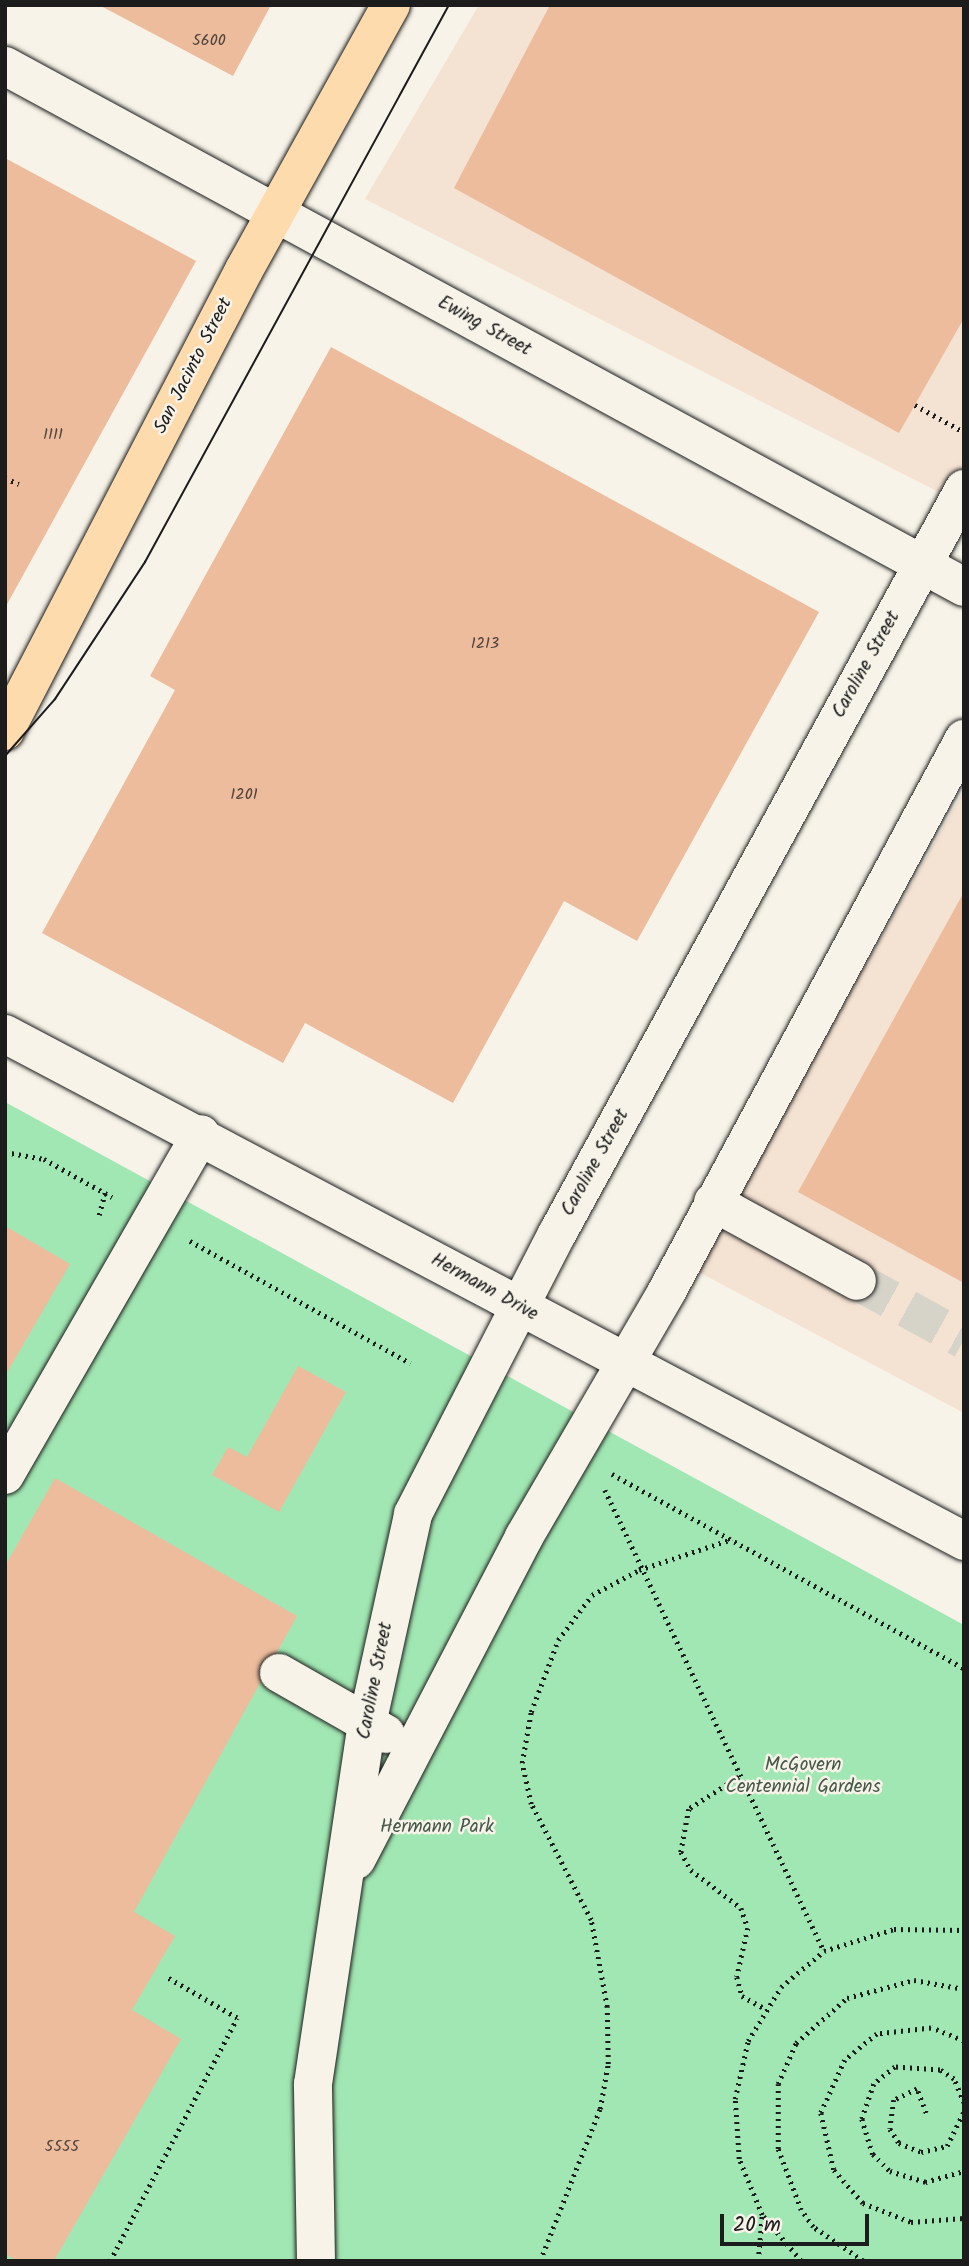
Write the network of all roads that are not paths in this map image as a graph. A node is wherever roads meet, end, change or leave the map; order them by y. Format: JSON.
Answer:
{"nodes":[{"id":1,"x":391,"y":5,"type":"edge"},
{"id":2,"x":5,"y":66,"type":"edge"},
{"id":3,"x":274,"y":214,"type":"junction"},
{"id":4,"x":964,"y":489,"type":"edge"},
{"id":5,"x":923,"y":564,"type":"junction"},
{"id":6,"x":964,"y":587,"type":"edge"},
{"id":7,"x":5,"y":731,"type":"edge"},
{"id":8,"x":964,"y":739,"type":"edge"},
{"id":9,"x":5,"y":1034,"type":"edge"},
{"id":10,"x":201,"y":1134,"type":"junction"},
{"id":11,"x":713,"y":1202,"type":"junction"},
{"id":12,"x":857,"y":1282,"type":"tunnel mouth"},
{"id":13,"x":519,"y":1307,"type":"junction"},
{"id":14,"x":624,"y":1364,"type":"junction"},
{"id":15,"x":5,"y":1475,"type":"edge"},
{"id":16,"x":964,"y":1541,"type":"edge"},
{"id":17,"x":279,"y":1673,"type":"dead end"},
{"id":18,"x":367,"y":1724,"type":"junction"},
{"id":19,"x":416,"y":1751,"type":"junction"},
{"id":20,"x":345,"y":1880,"type":"junction"},
{"id":21,"x":316,"y":2261,"type":"edge"}],
"edges":[{"from":1,"to":3,"type":"main road","name":"San Jacinto Street"},
{"from":2,"to":3,"type":"street","name":"Ewing Street"},
{"from":3,"to":5,"type":"street","name":"Ewing Street"},
{"from":3,"to":7,"type":"main road","name":"San Jacinto Street"},
{"from":4,"to":5,"type":"street","name":"Caroline Street"},
{"from":5,"to":6,"type":"street","name":"Ewing Street"},
{"from":5,"to":13,"type":"street","name":"Caroline Street"},
{"from":8,"to":11,"type":"street","name":"Caroline Street"},
{"from":9,"to":10,"type":"street","name":"Hermann Drive"},
{"from":10,"to":13,"type":"street","name":"Hermann Drive"},
{"from":10,"to":15,"type":"street"},
{"from":11,"to":12,"type":"street"},
{"from":11,"to":14,"type":"street","name":"Caroline Street"},
{"from":13,"to":14,"type":"street","name":"Hermann Drive"},
{"from":13,"to":18,"type":"street","name":"Caroline Street"},
{"from":14,"to":16,"type":"street","name":"Hermann Drive"},
{"from":14,"to":19,"type":"street","name":"Caroline Street"},
{"from":17,"to":18,"type":"street"},
{"from":18,"to":19,"type":"street"},
{"from":18,"to":20,"type":"street","name":"Caroline Street"},
{"from":19,"to":20,"type":"street","name":"Caroline Street"},
{"from":20,"to":21,"type":"street","name":"Caroline Street"}]}
